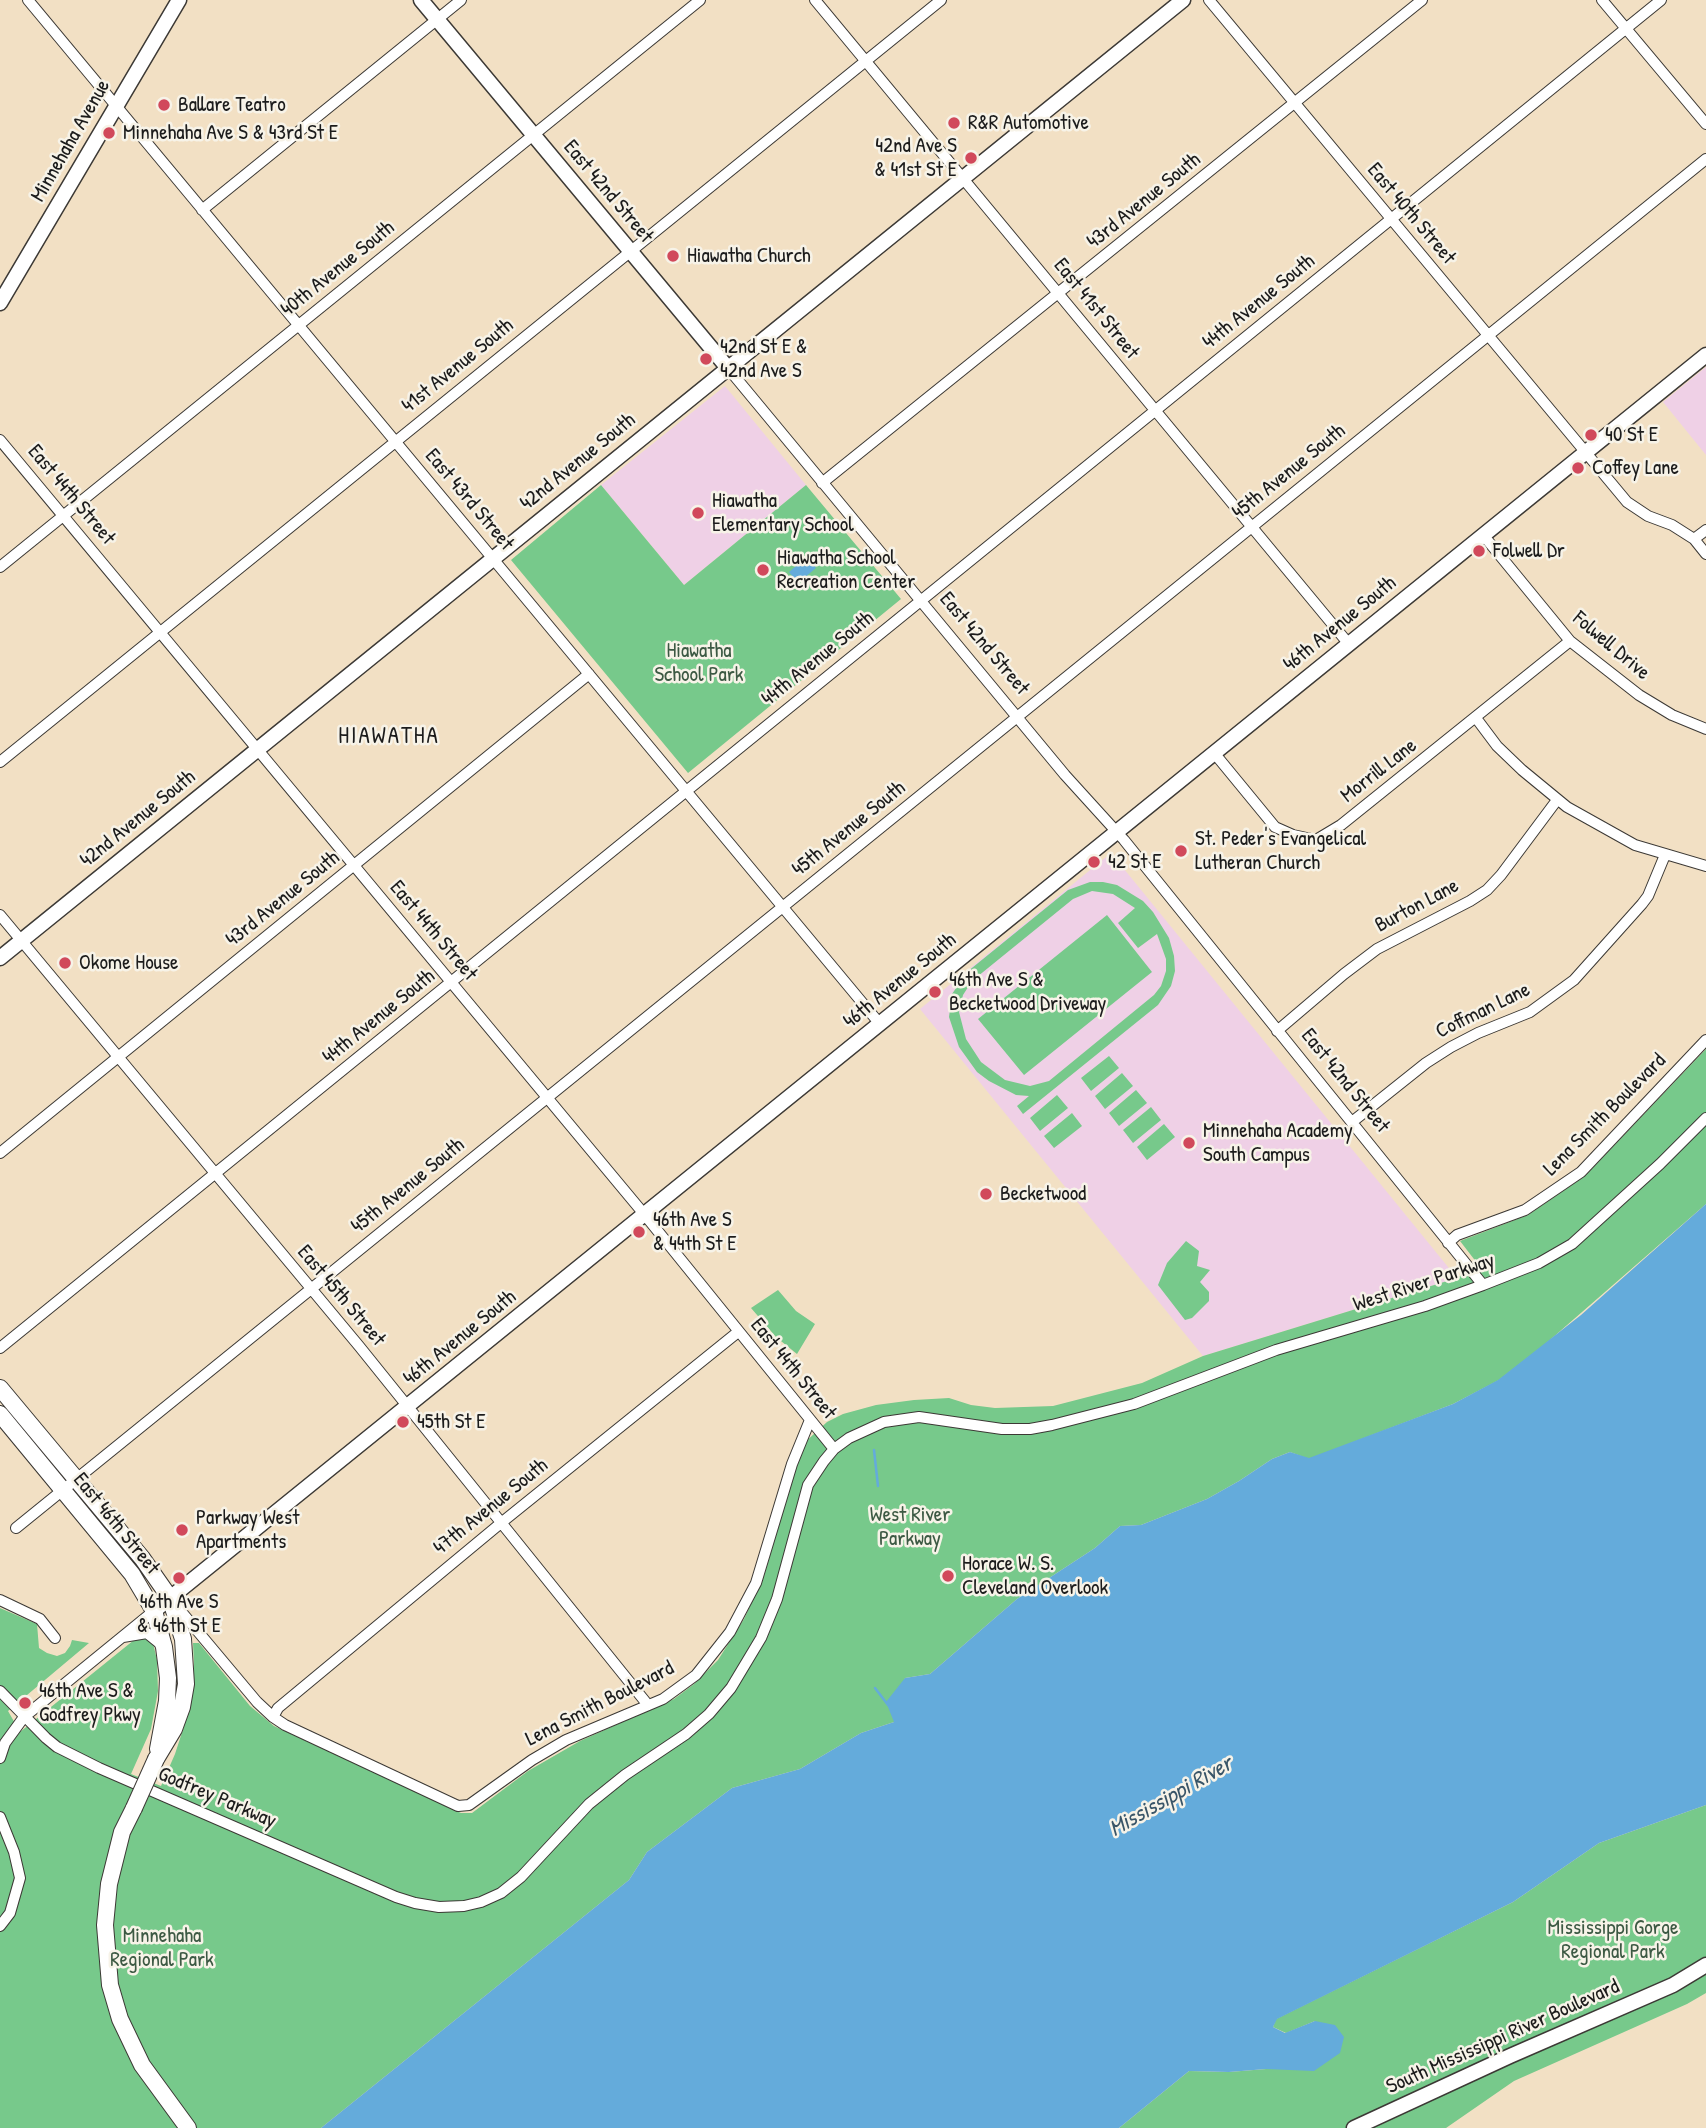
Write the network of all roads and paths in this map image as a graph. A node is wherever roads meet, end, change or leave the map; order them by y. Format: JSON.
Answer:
{"nodes":[{"id":1,"x":28,"y":0,"type":"edge"},
{"id":2,"x":179,"y":0,"type":"edge"},
{"id":3,"x":421,"y":0,"type":"edge"},
{"id":4,"x":461,"y":0,"type":"edge"},
{"id":5,"x":701,"y":0,"type":"edge"},
{"id":6,"x":815,"y":0,"type":"edge"},
{"id":7,"x":941,"y":0,"type":"edge"},
{"id":8,"x":1183,"y":0,"type":"edge"},
{"id":9,"x":1209,"y":0,"type":"edge"},
{"id":10,"x":1422,"y":0,"type":"edge"},
{"id":11,"x":1602,"y":0,"type":"edge"},
{"id":12,"x":1661,"y":0,"type":"edge"},
{"id":13,"x":437,"y":20,"type":"junction"},
{"id":14,"x":1626,"y":29,"type":"junction"},
{"id":15,"x":865,"y":61,"type":"junction"},
{"id":16,"x":1295,"y":104,"type":"junction"},
{"id":17,"x":116,"y":106,"type":"junction"},
{"id":18,"x":1706,"y":124,"type":"edge"},
{"id":19,"x":533,"y":136,"type":"junction"},
{"id":20,"x":1706,"y":159,"type":"edge"},
{"id":21,"x":962,"y":178,"type":"junction"},
{"id":22,"x":202,"y":210,"type":"junction"},
{"id":23,"x":1391,"y":220,"type":"junction"},
{"id":24,"x":630,"y":252,"type":"junction"},
{"id":25,"x":1059,"y":294,"type":"junction"},
{"id":26,"x":0,"y":303,"type":"edge"},
{"id":27,"x":299,"y":326,"type":"junction"},
{"id":28,"x":1487,"y":335,"type":"junction"},
{"id":29,"x":1706,"y":355,"type":"edge"},
{"id":30,"x":727,"y":367,"type":"junction"},
{"id":31,"x":1156,"y":411,"type":"junction"},
{"id":32,"x":0,"y":440,"type":"edge"},
{"id":33,"x":396,"y":442,"type":"junction"},
{"id":34,"x":1584,"y":453,"type":"junction"},
{"id":35,"x":822,"y":483,"type":"junction"},
{"id":36,"x":63,"y":516,"type":"junction"},
{"id":37,"x":1252,"y":527,"type":"junction"},
{"id":38,"x":1706,"y":530,"type":"edge"},
{"id":39,"x":1484,"y":536,"type":"junction"},
{"id":40,"x":1694,"y":539,"type":"junction"},
{"id":41,"x":1706,"y":554,"type":"edge"},
{"id":42,"x":492,"y":558,"type":"junction"},
{"id":43,"x":0,"y":567,"type":"edge"},
{"id":44,"x":920,"y":600,"type":"junction"},
{"id":45,"x":160,"y":632,"type":"junction"},
{"id":46,"x":1570,"y":641,"type":"junction"},
{"id":47,"x":1348,"y":643,"type":"junction"},
{"id":48,"x":589,"y":674,"type":"junction"},
{"id":49,"x":1017,"y":718,"type":"junction"},
{"id":50,"x":1476,"y":718,"type":"junction"},
{"id":51,"x":1706,"y":729,"type":"edge"},
{"id":52,"x":257,"y":750,"type":"junction"},
{"id":53,"x":1215,"y":754,"type":"junction"},
{"id":54,"x":0,"y":762,"type":"edge"},
{"id":55,"x":686,"y":791,"type":"junction"},
{"id":56,"x":1557,"y":800,"type":"junction"},
{"id":57,"x":1116,"y":831,"type":"junction"},
{"id":58,"x":1665,"y":855,"type":"junction"},
{"id":59,"x":1706,"y":866,"type":"edge"},
{"id":60,"x":354,"y":867,"type":"junction"},
{"id":61,"x":783,"y":907,"type":"junction"},
{"id":62,"x":0,"y":915,"type":"edge"},
{"id":63,"x":21,"y":940,"type":"junction"},
{"id":64,"x":0,"y":958,"type":"edge"},
{"id":65,"x":451,"y":984,"type":"junction"},
{"id":66,"x":880,"y":1024,"type":"junction"},
{"id":67,"x":1277,"y":1031,"type":"junction"},
{"id":68,"x":1706,"y":1040,"type":"edge"},
{"id":69,"x":118,"y":1056,"type":"junction"},
{"id":70,"x":547,"y":1097,"type":"junction"},
{"id":71,"x":1706,"y":1118,"type":"edge"},
{"id":72,"x":1352,"y":1122,"type":"junction"},
{"id":73,"x":0,"y":1153,"type":"edge"},
{"id":74,"x":215,"y":1173,"type":"junction"},
{"id":75,"x":644,"y":1214,"type":"junction"},
{"id":76,"x":1448,"y":1243,"type":"junction"},
{"id":77,"x":1483,"y":1285,"type":"junction"},
{"id":78,"x":312,"y":1290,"type":"junction"},
{"id":79,"x":738,"y":1332,"type":"junction"},
{"id":80,"x":0,"y":1348,"type":"edge"},
{"id":81,"x":0,"y":1388,"type":"edge"},
{"id":82,"x":408,"y":1407,"type":"junction"},
{"id":83,"x":0,"y":1414,"type":"edge"},
{"id":84,"x":810,"y":1420,"type":"junction"},
{"id":85,"x":834,"y":1449,"type":"junction"},
{"id":86,"x":76,"y":1481,"type":"junction"},
{"id":87,"x":63,"y":1492,"type":"junction"},
{"id":88,"x":501,"y":1523,"type":"junction"},
{"id":89,"x":16,"y":1528,"type":"dead end"},
{"id":90,"x":170,"y":1598,"type":"junction"},
{"id":91,"x":0,"y":1600,"type":"edge"},
{"id":92,"x":154,"y":1611,"type":"junction"},
{"id":93,"x":55,"y":1638,"type":"dead end"},
{"id":94,"x":120,"y":1639,"type":"junction"},
{"id":95,"x":164,"y":1647,"type":"junction"},
{"id":96,"x":0,"y":1691,"type":"edge"},
{"id":97,"x":648,"y":1705,"type":"junction"},
{"id":98,"x":24,"y":1717,"type":"junction"},
{"id":99,"x":272,"y":1717,"type":"junction"},
{"id":100,"x":0,"y":1758,"type":"edge"},
{"id":101,"x":156,"y":1759,"type":"junction"},
{"id":102,"x":0,"y":1817,"type":"edge"},
{"id":103,"x":439,"y":1907,"type":"joint"},
{"id":104,"x":0,"y":1927,"type":"edge"},
{"id":105,"x":1706,"y":1965,"type":"edge"},
{"id":106,"x":1374,"y":2123,"type":"edge"},
{"id":107,"x":185,"y":2124,"type":"edge"},
{"id":108,"x":1354,"y":2128,"type":"edge"}],
"edges":[{"from":1,"to":17,"type":"street","name":"East 43rd Street"},
{"from":2,"to":17,"type":"street","name":"Minnehaha Avenue"},
{"from":3,"to":13,"type":"street","name":"East 42nd Street"},
{"from":4,"to":13,"type":"street"},
{"from":5,"to":19,"type":"street","name":"40th Avenue South"},
{"from":6,"to":15,"type":"street","name":"East 41st Street"},
{"from":7,"to":15,"type":"street","name":"41st Avenue South"},
{"from":8,"to":21,"type":"street","name":"42nd Avenue South"},
{"from":9,"to":16,"type":"street","name":"East 40th Street"},
{"from":10,"to":16,"type":"street","name":"43rd Avenue South"},
{"from":11,"to":14,"type":"street"},
{"from":12,"to":14,"type":"street","name":"44th Avenue South"},
{"from":13,"to":19,"type":"street","name":"East 42nd Street"},
{"from":13,"to":22,"type":"street"},
{"from":14,"to":18,"type":"street"},
{"from":14,"to":23,"type":"street","name":"44th Avenue South"},
{"from":15,"to":21,"type":"street","name":"East 41st Street"},
{"from":15,"to":24,"type":"street","name":"41st Avenue South"},
{"from":16,"to":23,"type":"street","name":"East 40th Street"},
{"from":16,"to":25,"type":"street","name":"43rd Avenue South"},
{"from":17,"to":22,"type":"street","name":"East 43rd Street"},
{"from":17,"to":26,"type":"street","name":"Minnehaha Avenue"},
{"from":19,"to":24,"type":"street","name":"East 42nd Street"},
{"from":19,"to":27,"type":"street","name":"40th Avenue South"},
{"from":20,"to":28,"type":"street","name":"45th Avenue South"},
{"from":21,"to":25,"type":"street","name":"East 41st Street"},
{"from":21,"to":30,"type":"street","name":"42nd Avenue South"},
{"from":22,"to":27,"type":"street","name":"East 43rd Street"},
{"from":23,"to":28,"type":"street","name":"East 40th Street"},
{"from":23,"to":31,"type":"street","name":"44th Avenue South"},
{"from":24,"to":30,"type":"street","name":"East 42nd Street"},
{"from":24,"to":33,"type":"street","name":"41st Avenue South"},
{"from":25,"to":31,"type":"street","name":"East 41st Street"},
{"from":25,"to":35,"type":"street","name":"43rd Avenue South"},
{"from":27,"to":33,"type":"street","name":"East 43rd Street"},
{"from":27,"to":36,"type":"street","name":"40th Avenue South"},
{"from":28,"to":34,"type":"street","name":"East 40th Street"},
{"from":28,"to":37,"type":"street","name":"45th Avenue South"},
{"from":29,"to":34,"type":"street","name":"46th Avenue South"},
{"from":30,"to":35,"type":"street","name":"East 42nd Street"},
{"from":30,"to":42,"type":"street","name":"42nd Avenue South"},
{"from":31,"to":37,"type":"street","name":"East 41st Street"},
{"from":31,"to":44,"type":"street","name":"44th Avenue South"},
{"from":32,"to":36,"type":"street","name":"East 44th Street"},
{"from":33,"to":42,"type":"street","name":"East 43rd Street"},
{"from":33,"to":45,"type":"street","name":"41st Avenue South"},
{"from":34,"to":39,"type":"street","name":"46th Avenue South"},
{"from":34,"to":40,"type":"street"},
{"from":35,"to":44,"type":"street","name":"East 42nd Street"},
{"from":36,"to":43,"type":"street","name":"40th Avenue South"},
{"from":36,"to":45,"type":"street","name":"East 44th Street"},
{"from":37,"to":47,"type":"street","name":"East 41st Street"},
{"from":37,"to":49,"type":"street","name":"45th Avenue South"},
{"from":38,"to":40,"type":"street"},
{"from":39,"to":46,"type":"street","name":"Folwell Drive"},
{"from":39,"to":47,"type":"street","name":"46th Avenue South"},
{"from":40,"to":41,"type":"street"},
{"from":42,"to":48,"type":"street","name":"East 43rd Street"},
{"from":42,"to":52,"type":"street","name":"42nd Avenue South"},
{"from":44,"to":49,"type":"street","name":"East 42nd Street"},
{"from":44,"to":55,"type":"street","name":"44th Avenue South"},
{"from":45,"to":52,"type":"street","name":"East 44th Street"},
{"from":45,"to":54,"type":"street","name":"41st Avenue South"},
{"from":46,"to":50,"type":"street","name":"Morrill Lane"},
{"from":46,"to":51,"type":"street","name":"Folwell Drive"},
{"from":47,"to":53,"type":"street","name":"46th Avenue South"},
{"from":48,"to":55,"type":"street","name":"East 43rd Street"},
{"from":48,"to":60,"type":"street","name":"43rd Avenue South"},
{"from":49,"to":57,"type":"street","name":"East 42nd Street"},
{"from":49,"to":61,"type":"street","name":"45th Avenue South"},
{"from":50,"to":53,"type":"street","name":"Morrill Lane"},
{"from":50,"to":56,"type":"street"},
{"from":52,"to":60,"type":"street","name":"East 44th Street"},
{"from":52,"to":63,"type":"street","name":"42nd Avenue South"},
{"from":53,"to":57,"type":"street","name":"46th Avenue South"},
{"from":55,"to":61,"type":"street","name":"East 43rd Street"},
{"from":55,"to":65,"type":"street","name":"44th Avenue South"},
{"from":56,"to":58,"type":"street"},
{"from":56,"to":67,"type":"street","name":"Burton Lane"},
{"from":57,"to":66,"type":"street","name":"46th Avenue South"},
{"from":57,"to":67,"type":"street","name":"East 42nd Street"},
{"from":58,"to":59,"type":"street"},
{"from":58,"to":72,"type":"street","name":"Coffman Lane"},
{"from":60,"to":65,"type":"street","name":"East 44th Street"},
{"from":60,"to":69,"type":"street","name":"43rd Avenue South"},
{"from":61,"to":66,"type":"street","name":"East 43rd Street"},
{"from":61,"to":70,"type":"street","name":"45th Avenue South"},
{"from":62,"to":63,"type":"street","name":"East 45th Street"},
{"from":63,"to":64,"type":"street","name":"42nd Avenue South"},
{"from":63,"to":69,"type":"street","name":"East 45th Street"},
{"from":65,"to":70,"type":"street","name":"East 44th Street"},
{"from":65,"to":74,"type":"street","name":"44th Avenue South"},
{"from":66,"to":75,"type":"street","name":"46th Avenue South"},
{"from":67,"to":72,"type":"street","name":"East 42nd Street"},
{"from":68,"to":76,"type":"street","name":"Lena Smith Boulevard"},
{"from":69,"to":73,"type":"street","name":"43rd Avenue South"},
{"from":69,"to":74,"type":"street","name":"East 45th Street"},
{"from":70,"to":75,"type":"street","name":"East 44th Street"},
{"from":70,"to":78,"type":"street","name":"45th Avenue South"},
{"from":71,"to":77,"type":"street","name":"West River Parkway"},
{"from":72,"to":76,"type":"street","name":"East 42nd Street"},
{"from":74,"to":78,"type":"street","name":"East 45th Street"},
{"from":74,"to":80,"type":"street","name":"44th Avenue South"},
{"from":75,"to":79,"type":"street","name":"East 44th Street"},
{"from":75,"to":82,"type":"street","name":"46th Avenue South"},
{"from":76,"to":77,"type":"street","name":"East 42nd Street"},
{"from":77,"to":85,"type":"street","name":"West River Parkway"},
{"from":78,"to":82,"type":"street","name":"East 45th Street"},
{"from":78,"to":86,"type":"street","name":"45th Avenue South"},
{"from":79,"to":84,"type":"street","name":"East 44th Street"},
{"from":79,"to":88,"type":"street","name":"47th Avenue South"},
{"from":81,"to":86,"type":"main road","name":"East 46th Street"},
{"from":82,"to":88,"type":"street","name":"East 45th Street"},
{"from":82,"to":90,"type":"street","name":"46th Avenue South"},
{"from":83,"to":87,"type":"main road","name":"East 46th Street"},
{"from":84,"to":85,"type":"street","name":"East 44th Street"},
{"from":84,"to":97,"type":"street","name":"Lena Smith Boulevard"},
{"from":85,"to":103,"type":"street","name":"West River Parkway"},
{"from":86,"to":87,"type":"street","name":"45th Avenue South"},
{"from":86,"to":90,"type":"main road","name":"East 46th Street"},
{"from":87,"to":89,"type":"street","name":"45th Avenue South"},
{"from":87,"to":92,"type":"main road","name":"East 46th Street"},
{"from":88,"to":97,"type":"street","name":"East 45th Street"},
{"from":88,"to":99,"type":"street","name":"47th Avenue South"},
{"from":90,"to":92,"type":"street","name":"46th Avenue South"},
{"from":90,"to":99,"type":"street","name":"East 46th Street"},
{"from":90,"to":101,"type":"main road","name":"East 46th Street"},
{"from":91,"to":93,"type":"street"},
{"from":92,"to":94,"type":"street","name":"46th Avenue South"},
{"from":92,"to":95,"type":"main road","name":"East 46th Street"},
{"from":94,"to":95,"type":"street"},
{"from":94,"to":98,"type":"street","name":"46th Avenue South"},
{"from":95,"to":101,"type":"main road","name":"East 46th Street"},
{"from":96,"to":98,"type":"street","name":"Godfrey Parkway"},
{"from":97,"to":99,"type":"street","name":"Lena Smith Boulevard"},
{"from":98,"to":100,"type":"street","name":"46th Avenue South"},
{"from":98,"to":103,"type":"street","name":"Godfrey Parkway"},
{"from":101,"to":107,"type":"main road","name":"East 46th Street","bridge":true},
{"from":102,"to":104,"type":"street"},
{"from":105,"to":106,"type":"street","name":"South Mississippi River Boulevard"},
{"from":106,"to":108,"type":"street","name":"South Mississippi River Boulevard"}]}
